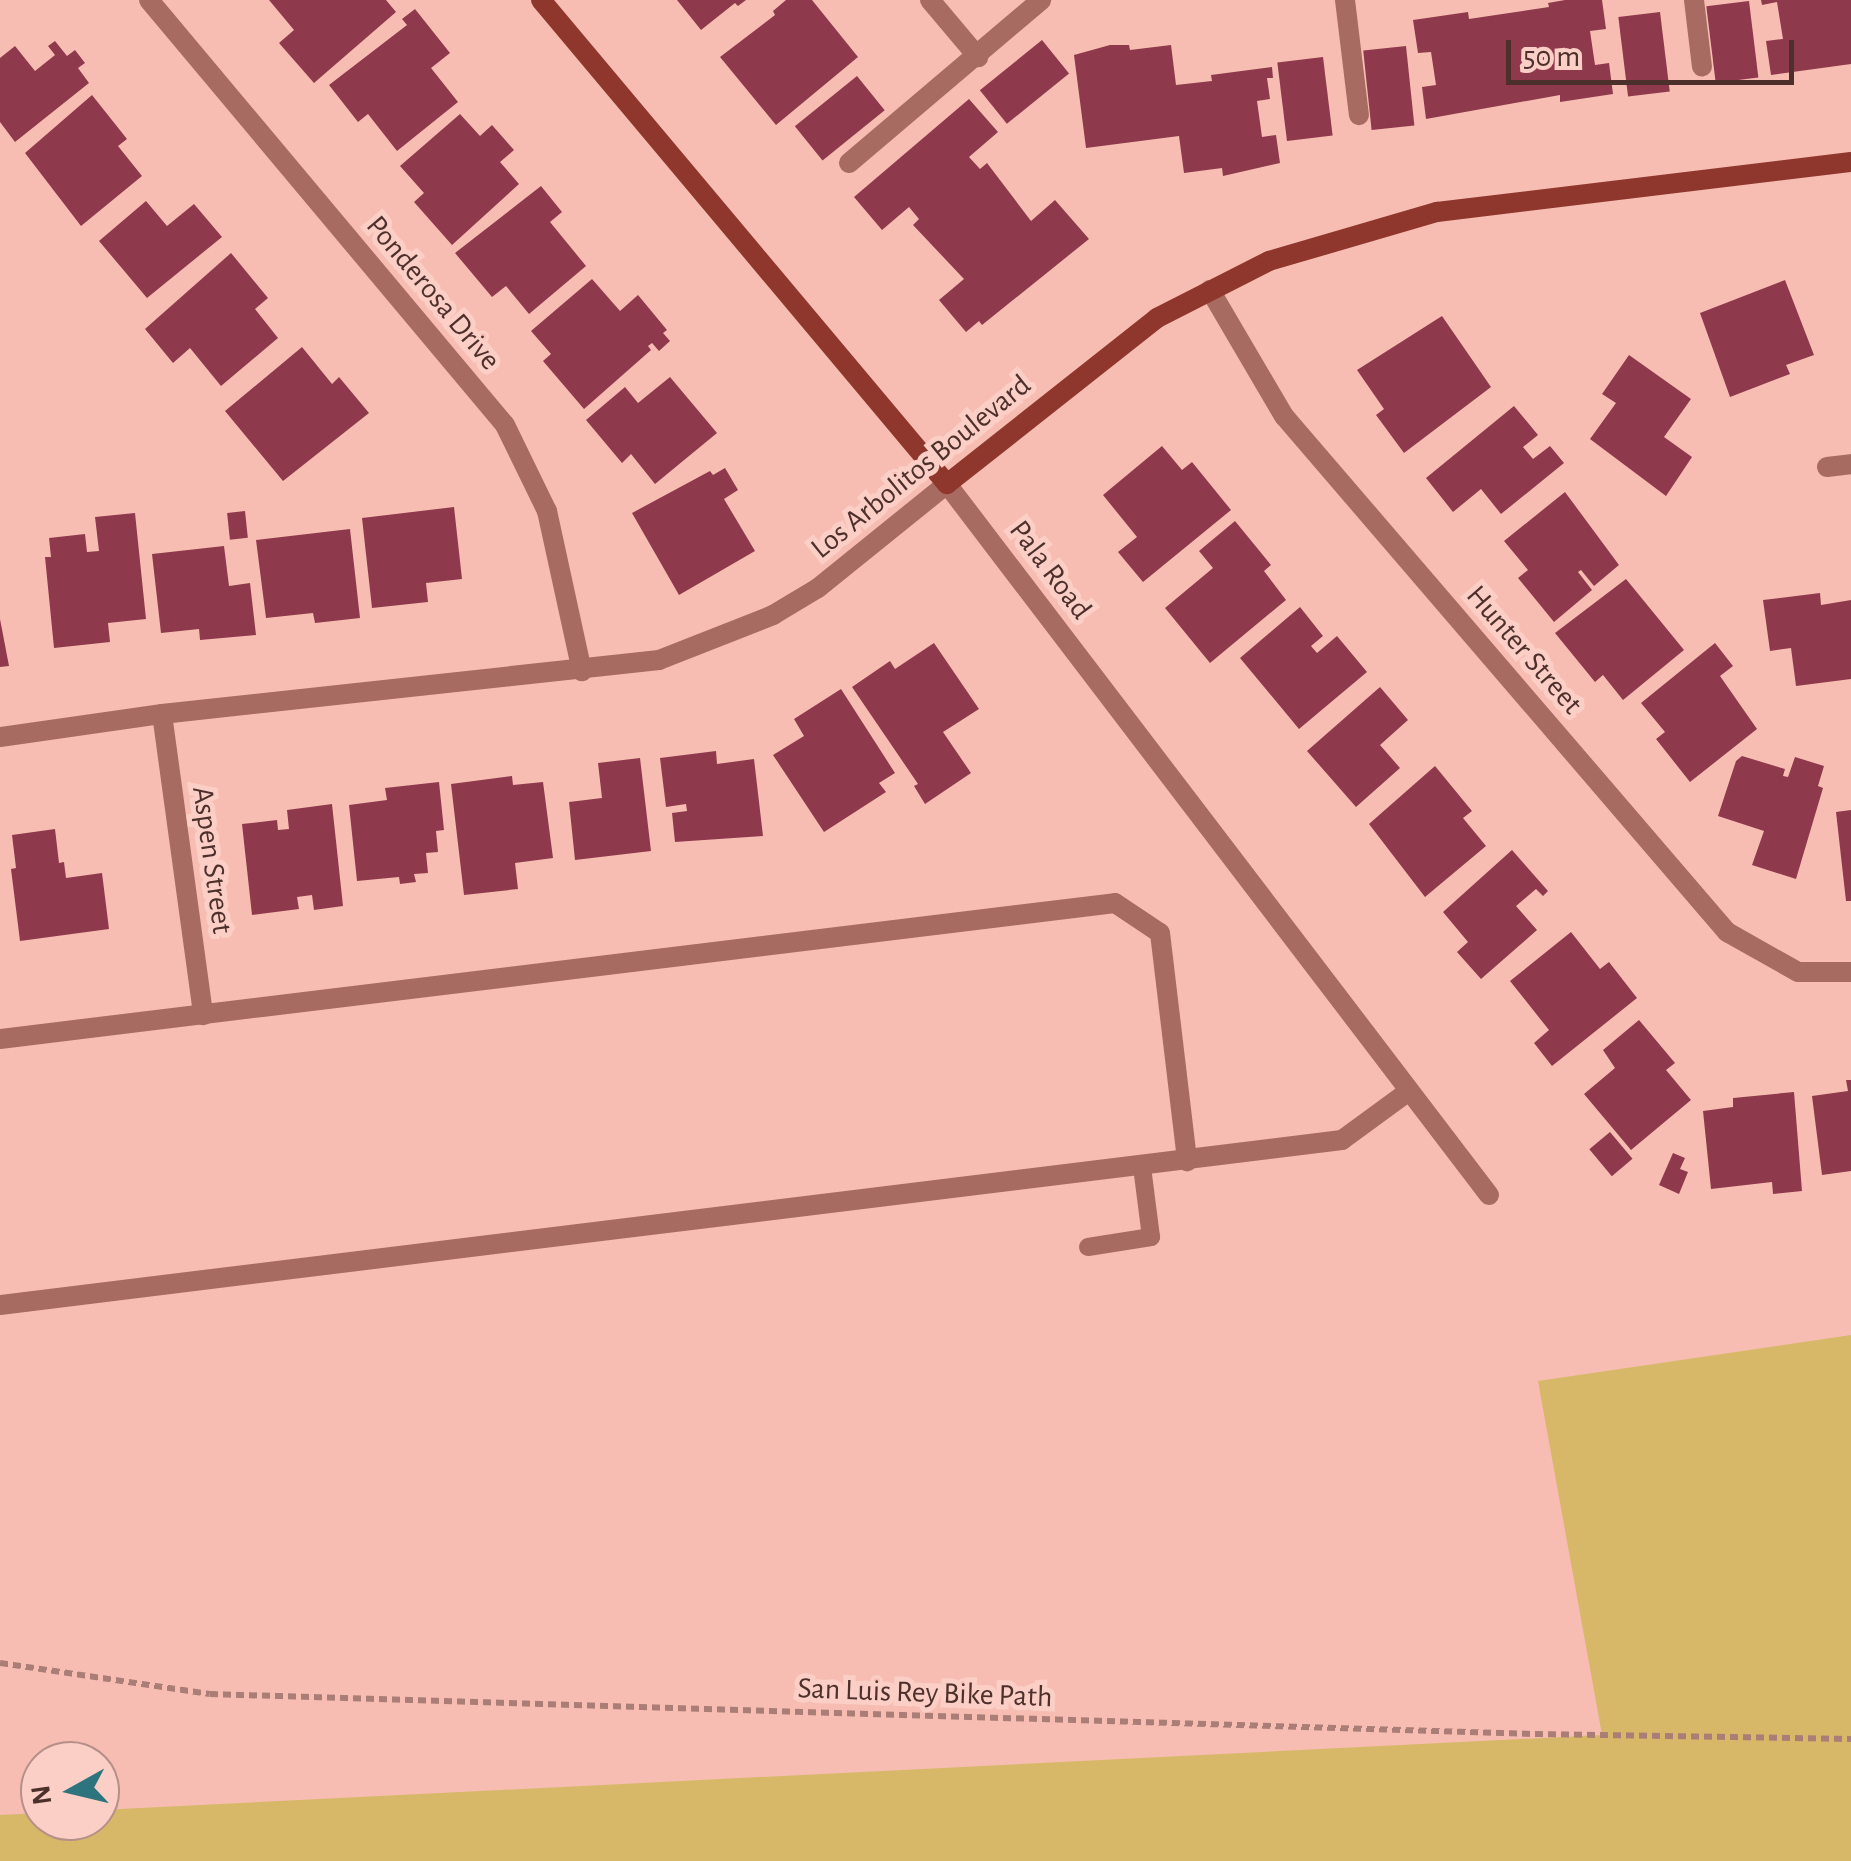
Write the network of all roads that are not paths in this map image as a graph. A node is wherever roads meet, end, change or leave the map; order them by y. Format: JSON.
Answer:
{"nodes":[{"id":1,"x":149,"y":0,"type":"edge"},
{"id":2,"x":541,"y":0,"type":"edge"},
{"id":3,"x":930,"y":0,"type":"edge"},
{"id":4,"x":1042,"y":0,"type":"edge"},
{"id":5,"x":1345,"y":0,"type":"edge"},
{"id":6,"x":1694,"y":0,"type":"edge"},
{"id":7,"x":978,"y":57,"type":"junction"},
{"id":8,"x":1702,"y":67,"type":"dead end"},
{"id":9,"x":1359,"y":115,"type":"dead end"},
{"id":10,"x":850,"y":162,"type":"dead end"},
{"id":11,"x":1851,"y":162,"type":"edge"},
{"id":12,"x":1210,"y":290,"type":"junction"},
{"id":13,"x":1851,"y":464,"type":"edge"},
{"id":14,"x":1827,"y":467,"type":"dead end"},
{"id":15,"x":947,"y":484,"type":"junction"},
{"id":16,"x":582,"y":671,"type":"junction"},
{"id":17,"x":162,"y":714,"type":"junction"},
{"id":18,"x":0,"y":736,"type":"edge"},
{"id":19,"x":1851,"y":972,"type":"edge"},
{"id":20,"x":203,"y":1015,"type":"junction"},
{"id":21,"x":0,"y":1039,"type":"edge"},
{"id":22,"x":1409,"y":1091,"type":"junction"},
{"id":23,"x":1186,"y":1162,"type":"junction"},
{"id":24,"x":1142,"y":1167,"type":"junction"},
{"id":25,"x":1488,"y":1196,"type":"dead end"},
{"id":26,"x":1088,"y":1247,"type":"dead end"},
{"id":27,"x":0,"y":1305,"type":"edge"}],
"edges":[{"from":1,"to":16,"type":"street","name":"Ponderosa Drive"},
{"from":2,"to":15,"type":"street","name":"Pala Road"},
{"from":3,"to":7,"type":"street"},
{"from":4,"to":7,"type":"street"},
{"from":5,"to":9,"type":"street"},
{"from":6,"to":8,"type":"street"},
{"from":7,"to":10,"type":"street"},
{"from":11,"to":12,"type":"street","name":"Los Arbolitos Boulevard"},
{"from":12,"to":15,"type":"street","name":"Los Arbolitos Boulevard"},
{"from":12,"to":19,"type":"street","name":"Hunter Street"},
{"from":13,"to":14,"type":"street"},
{"from":15,"to":16,"type":"street","name":"Los Arbolitos Boulevard"},
{"from":15,"to":22,"type":"street","name":"Pala Road"},
{"from":16,"to":17,"type":"street","name":"Los Arbolitos Boulevard"},
{"from":17,"to":18,"type":"street","name":"Los Arbolitos Boulevard"},
{"from":17,"to":20,"type":"street","name":"Aspen Street"},
{"from":20,"to":21,"type":"street"},
{"from":20,"to":23,"type":"street"},
{"from":22,"to":23,"type":"street"},
{"from":22,"to":25,"type":"street","name":"Pala Road"},
{"from":23,"to":24,"type":"street"},
{"from":24,"to":26,"type":"lane"},
{"from":24,"to":27,"type":"street"}]}
